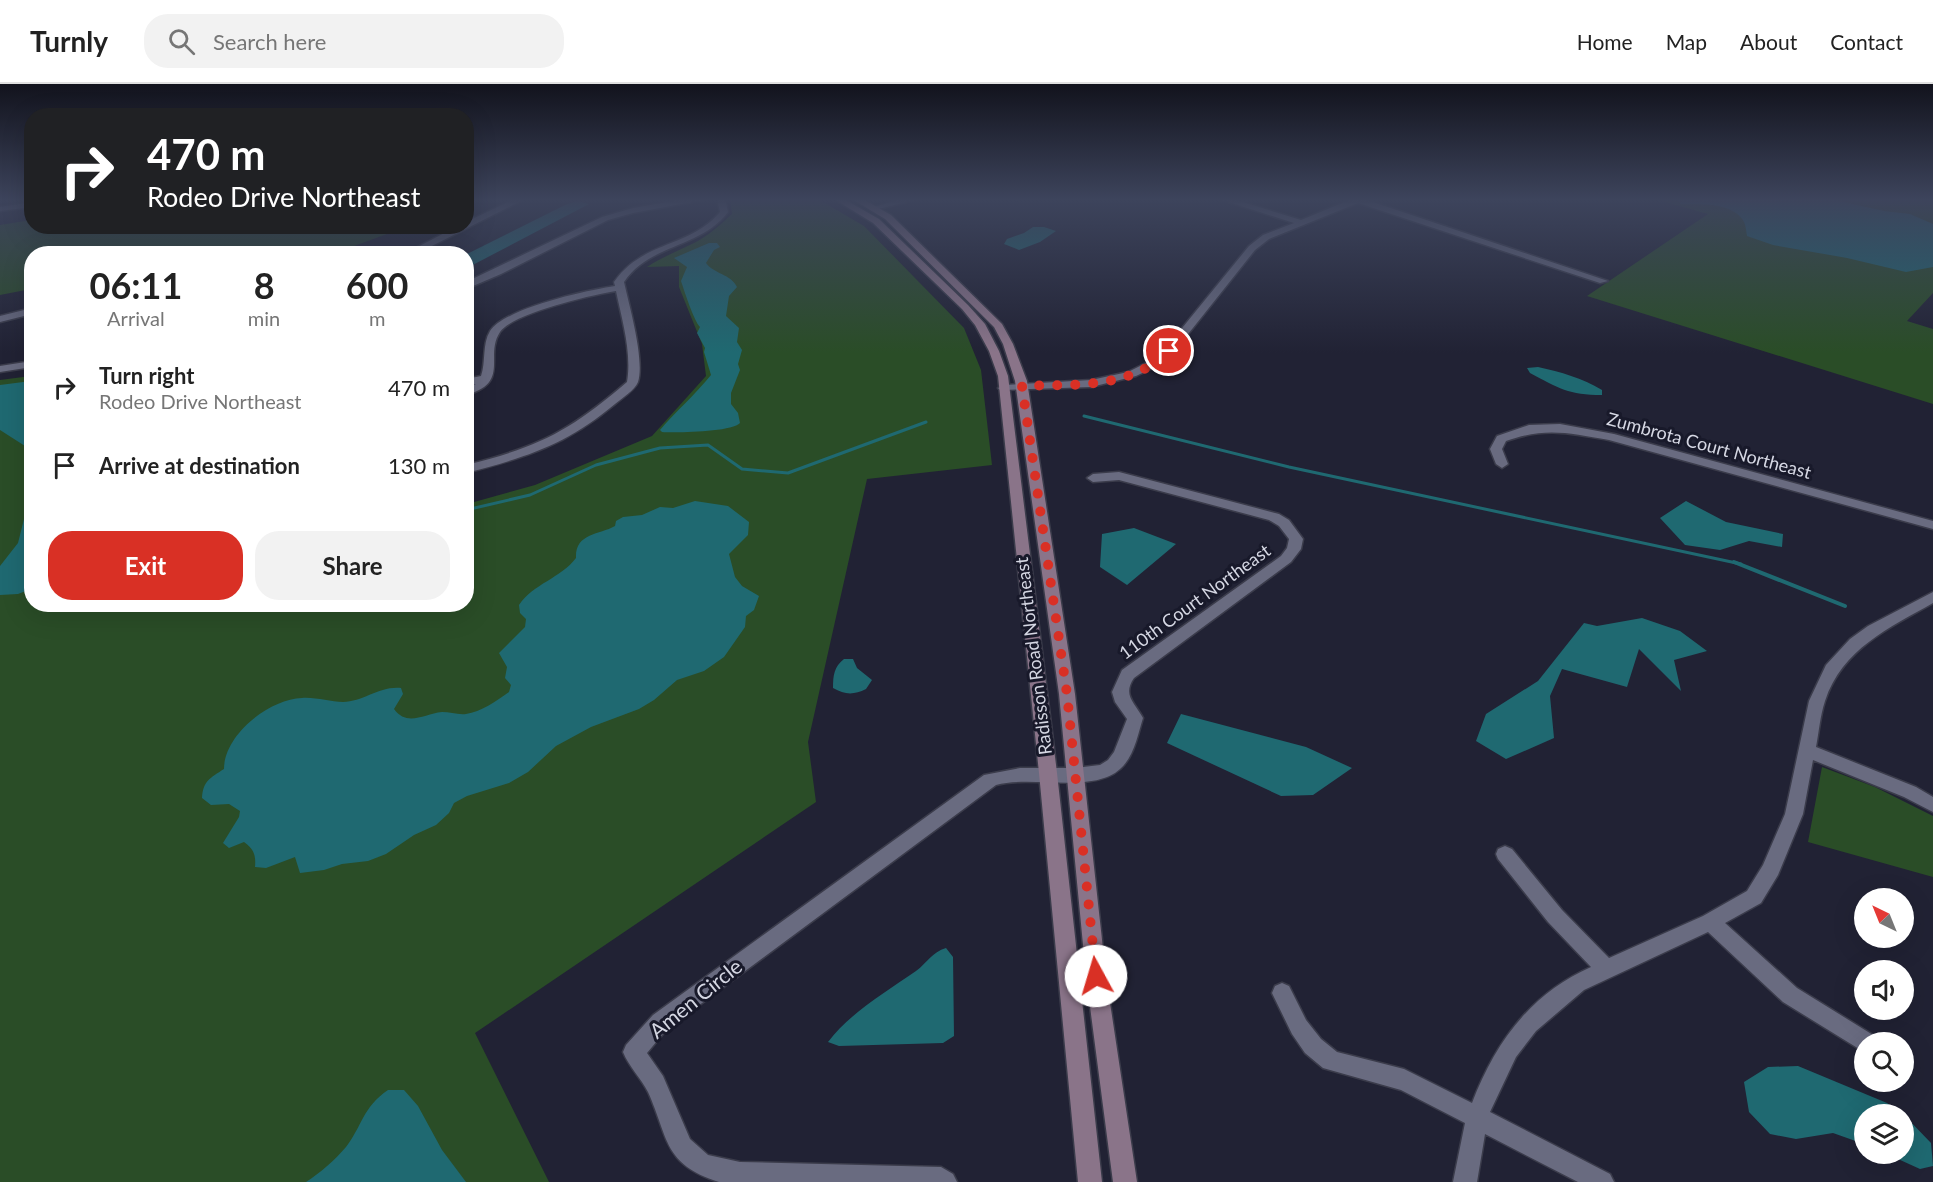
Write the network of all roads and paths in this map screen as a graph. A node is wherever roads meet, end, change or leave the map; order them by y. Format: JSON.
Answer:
{"nodes":[{"id":1,"x":530,"y":250,"type":"edge"},
{"id":2,"x":542,"y":250,"type":"edge"},
{"id":3,"x":663,"y":250,"type":"edge"},
{"id":4,"x":907,"y":250,"type":"edge"},
{"id":5,"x":924,"y":250,"type":"edge"},
{"id":6,"x":1250,"y":250,"type":"edge"},
{"id":7,"x":1510,"y":250,"type":"edge"},
{"id":8,"x":474,"y":277,"type":"edge"},
{"id":9,"x":1603,"y":281,"type":"dead end"},
{"id":10,"x":474,"y":283,"type":"edge"},
{"id":11,"x":620,"y":288,"type":"junction"},
{"id":12,"x":24,"y":314,"type":"edge"},
{"id":13,"x":0,"y":319,"type":"edge"},
{"id":14,"x":24,"y":365,"type":"edge"},
{"id":15,"x":0,"y":369,"type":"edge"},
{"id":16,"x":24,"y":371,"type":"edge"},
{"id":17,"x":0,"y":374,"type":"edge"},
{"id":18,"x":486,"y":379,"type":"junction"},
{"id":19,"x":474,"y":381,"type":"edge"},
{"id":20,"x":1022,"y":386,"type":"junction"},
{"id":21,"x":1004,"y":388,"type":"junction"},
{"id":22,"x":474,"y":389,"type":"edge"},
{"id":23,"x":1502,"y":464,"type":"dead end"},
{"id":24,"x":474,"y":467,"type":"edge"},
{"id":25,"x":1093,"y":478,"type":"dead end"},
{"id":26,"x":1933,"y":525,"type":"edge"},
{"id":27,"x":1933,"y":597,"type":"edge"},
{"id":28,"x":1808,"y":751,"type":"junction"},
{"id":29,"x":1048,"y":773,"type":"junction"},
{"id":30,"x":1074,"y":774,"type":"junction"},
{"id":31,"x":1933,"y":805,"type":"edge"},
{"id":32,"x":1505,"y":854,"type":"dead end"},
{"id":33,"x":1710,"y":922,"type":"junction"},
{"id":34,"x":1606,"y":969,"type":"junction"},
{"id":35,"x":1282,"y":993,"type":"dead end"},
{"id":36,"x":1854,"y":1035,"type":"edge"},
{"id":37,"x":1477,"y":1118,"type":"junction"},
{"id":38,"x":945,"y":1182,"type":"edge"},
{"id":39,"x":1090,"y":1182,"type":"edge"},
{"id":40,"x":1125,"y":1182,"type":"edge"},
{"id":41,"x":1464,"y":1182,"type":"edge"},
{"id":42,"x":1602,"y":1182,"type":"edge"}],
"edges":[{"from":1,"to":8,"type":"street"},
{"from":2,"to":10,"type":"street"},
{"from":3,"to":11,"type":"street"},
{"from":4,"to":21,"type":"main road","name":"Radisson Road Northeast"},
{"from":5,"to":20,"type":"main road","name":"Radisson Road Northeast"},
{"from":6,"to":20,"type":"street"},
{"from":7,"to":9,"type":"street"},
{"from":11,"to":18,"type":"street"},
{"from":11,"to":24,"type":"street"},
{"from":12,"to":13,"type":"street"},
{"from":14,"to":15,"type":"street"},
{"from":16,"to":17,"type":"street"},
{"from":18,"to":19,"type":"street"},
{"from":18,"to":22,"type":"street"},
{"from":20,"to":21,"type":"street"},
{"from":20,"to":30,"type":"main road","name":"Radisson Road Northeast"},
{"from":21,"to":29,"type":"main road","name":"Radisson Road Northeast"},
{"from":23,"to":26,"type":"street","name":"Zumbrota Court Northeast"},
{"from":25,"to":30,"type":"street","name":"110th Court Northeast"},
{"from":27,"to":28,"type":"street"},
{"from":28,"to":31,"type":"street"},
{"from":28,"to":33,"type":"street"},
{"from":29,"to":30,"type":"street","name":"110th Court Northeast"},
{"from":29,"to":38,"type":"street","name":"Amen Circle"},
{"from":29,"to":39,"type":"main road","name":"Radisson Road Northeast"},
{"from":30,"to":40,"type":"main road","name":"Radisson Road Northeast"},
{"from":32,"to":34,"type":"street"},
{"from":33,"to":34,"type":"street"},
{"from":33,"to":36,"type":"street"},
{"from":34,"to":37,"type":"street"},
{"from":35,"to":37,"type":"street"},
{"from":37,"to":41,"type":"street"},
{"from":37,"to":42,"type":"street"}]}
